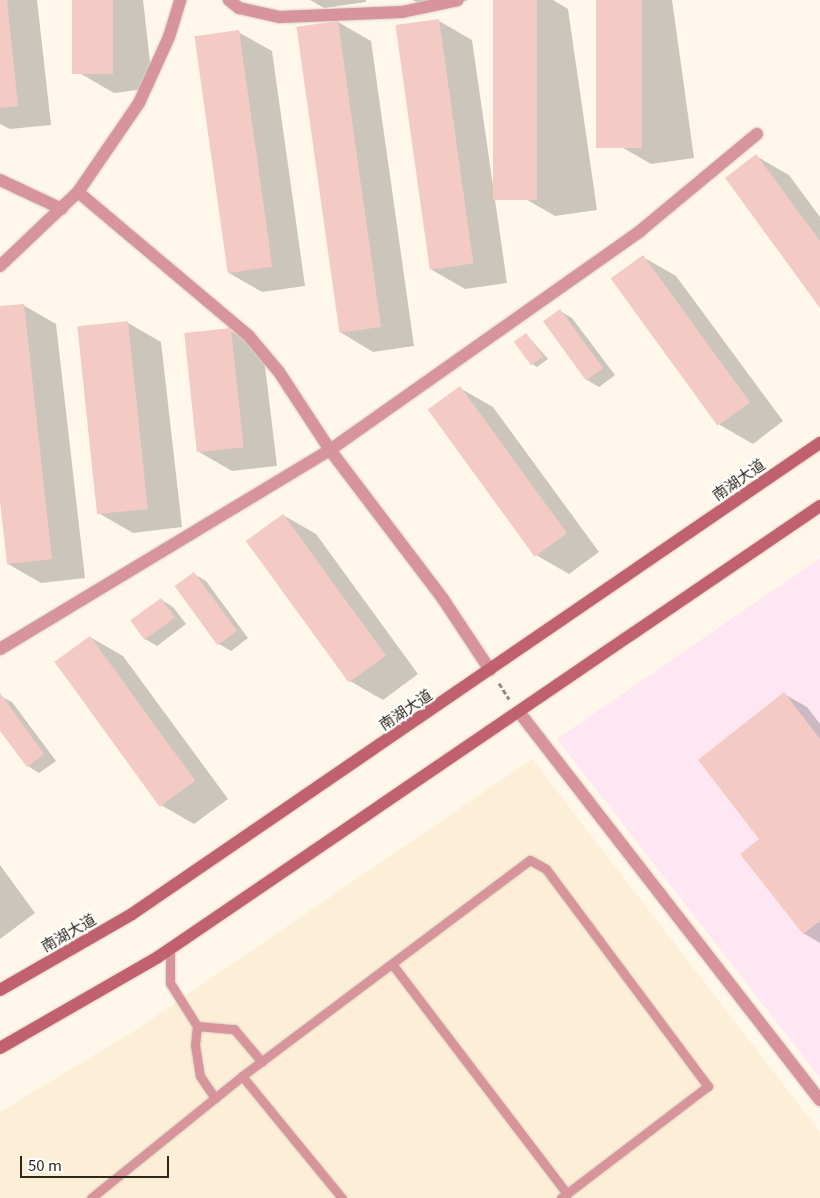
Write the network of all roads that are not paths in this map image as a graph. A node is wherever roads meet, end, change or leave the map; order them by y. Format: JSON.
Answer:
{"nodes":[{"id":1,"x":180,"y":0,"type":"edge"},
{"id":2,"x":229,"y":0,"type":"edge"},
{"id":3,"x":458,"y":0,"type":"edge"},
{"id":4,"x":756,"y":134,"type":"dead end"},
{"id":5,"x":0,"y":180,"type":"edge"},
{"id":6,"x":78,"y":192,"type":"junction"},
{"id":7,"x":62,"y":209,"type":"junction"},
{"id":8,"x":0,"y":266,"type":"edge"},
{"id":9,"x":820,"y":443,"type":"edge"},
{"id":10,"x":330,"y":450,"type":"junction"},
{"id":11,"x":820,"y":506,"type":"edge"},
{"id":12,"x":0,"y":649,"type":"edge"},
{"id":13,"x":490,"y":670,"type":"junction"},
{"id":14,"x":518,"y":712,"type":"junction"},
{"id":15,"x":170,"y":949,"type":"junction"},
{"id":16,"x":392,"y":964,"type":"junction"},
{"id":17,"x":0,"y":990,"type":"edge"},
{"id":18,"x":197,"y":1026,"type":"junction"},
{"id":19,"x":0,"y":1048,"type":"edge"},
{"id":20,"x":262,"y":1062,"type":"junction"},
{"id":21,"x":242,"y":1076,"type":"junction"},
{"id":22,"x":215,"y":1098,"type":"junction"},
{"id":23,"x":820,"y":1100,"type":"edge"},
{"id":24,"x":564,"y":1196,"type":"edge"},
{"id":25,"x":92,"y":1198,"type":"edge"},
{"id":26,"x":342,"y":1198,"type":"edge"}],
"edges":[{"from":1,"to":6,"type":"street"},
{"from":2,"to":3,"type":"street"},
{"from":4,"to":10,"type":"street"},
{"from":5,"to":7,"type":"street"},
{"from":6,"to":7,"type":"street"},
{"from":6,"to":10,"type":"street"},
{"from":7,"to":8,"type":"street"},
{"from":9,"to":13,"type":"main road","name":"南湖大道"},
{"from":10,"to":12,"type":"street"},
{"from":10,"to":13,"type":"street"},
{"from":11,"to":14,"type":"main road"},
{"from":13,"to":17,"type":"main road","name":"南湖大道"},
{"from":14,"to":15,"type":"main road"},
{"from":14,"to":23,"type":"street"},
{"from":15,"to":18,"type":"lane"},
{"from":15,"to":19,"type":"main road"},
{"from":16,"to":20,"type":"lane"},
{"from":16,"to":24,"type":"lane"},
{"from":16,"to":24,"type":"lane"},
{"from":18,"to":20,"type":"lane"},
{"from":18,"to":22,"type":"lane"},
{"from":20,"to":21,"type":"lane"},
{"from":21,"to":22,"type":"lane"},
{"from":21,"to":26,"type":"lane"},
{"from":22,"to":25,"type":"lane"}]}
